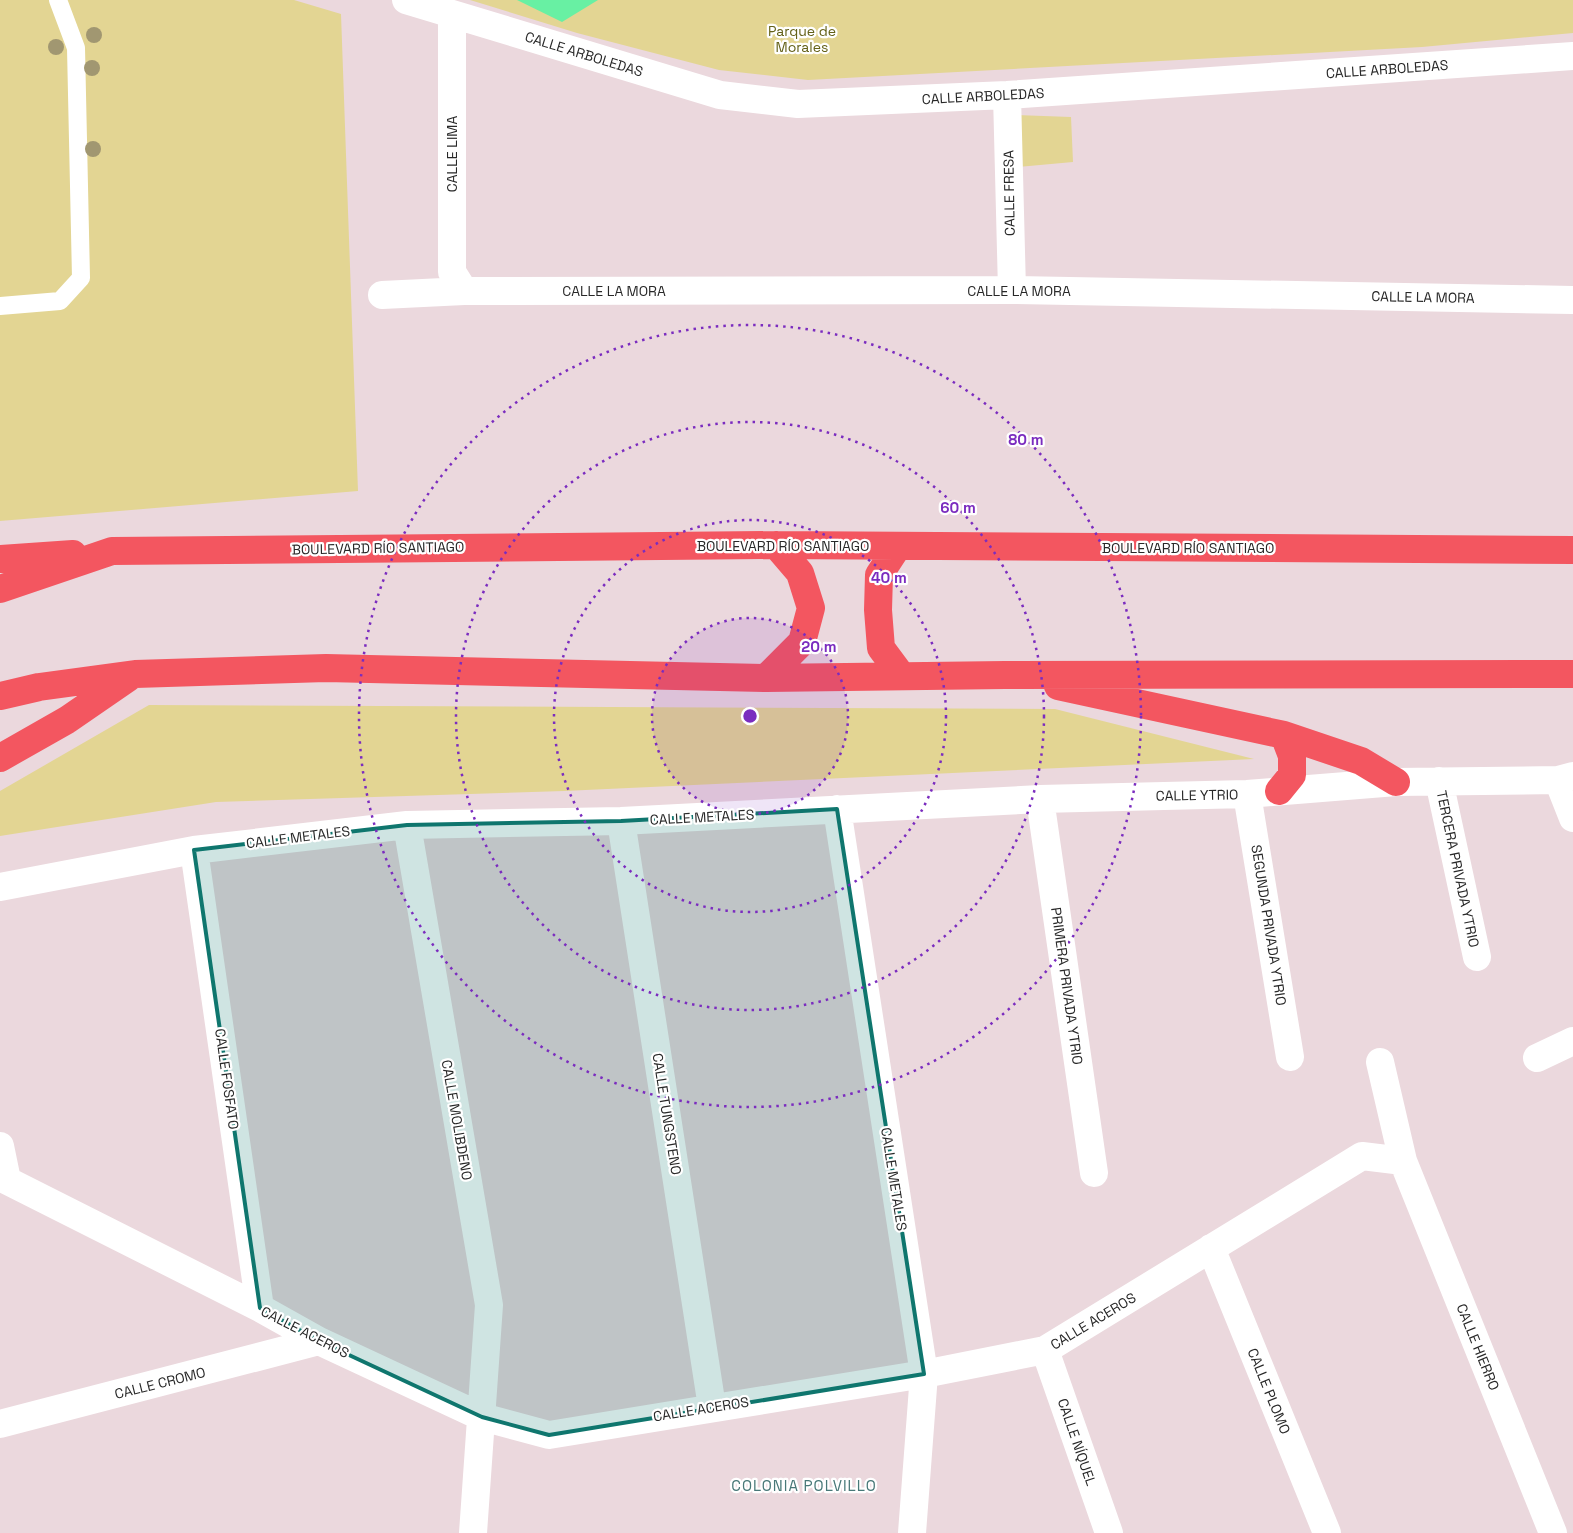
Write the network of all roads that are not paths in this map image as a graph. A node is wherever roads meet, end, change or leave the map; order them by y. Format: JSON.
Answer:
{"nodes":[{"id":1,"x":58,"y":0,"type":"edge"},
{"id":2,"x":406,"y":0,"type":"edge"},
{"id":3,"x":452,"y":14,"type":"junction"},
{"id":4,"x":1573,"y":56,"type":"edge"},
{"id":5,"x":1007,"y":96,"type":"junction"},
{"id":6,"x":1012,"y":290,"type":"junction"},
{"id":7,"x":464,"y":291,"type":"junction"},
{"id":8,"x":382,"y":295,"type":"dead end"},
{"id":9,"x":1573,"y":300,"type":"edge"},
{"id":10,"x":0,"y":306,"type":"edge"},
{"id":11,"x":776,"y":545,"type":"junction"},
{"id":12,"x":898,"y":546,"type":"junction"},
{"id":13,"x":1573,"y":550,"type":"edge"},
{"id":14,"x":112,"y":551,"type":"junction"},
{"id":15,"x":0,"y":559,"type":"edge"},
{"id":16,"x":0,"y":588,"type":"edge"},
{"id":17,"x":135,"y":674,"type":"junction"},
{"id":18,"x":1573,"y":674,"type":"edge"},
{"id":19,"x":901,"y":675,"type":"junction"},
{"id":20,"x":1005,"y":675,"type":"junction"},
{"id":21,"x":766,"y":678,"type":"junction"},
{"id":22,"x":0,"y":696,"type":"edge"},
{"id":23,"x":1284,"y":735,"type":"junction"},
{"id":24,"x":0,"y":758,"type":"edge"},
{"id":25,"x":1565,"y":778,"type":"edge"},
{"id":26,"x":1440,"y":781,"type":"junction"},
{"id":27,"x":1396,"y":782,"type":"junction"},
{"id":28,"x":1279,"y":791,"type":"junction"},
{"id":29,"x":1247,"y":794,"type":"junction"},
{"id":30,"x":1040,"y":799,"type":"junction"},
{"id":31,"x":837,"y":809,"type":"junction"},
{"id":32,"x":1573,"y":818,"type":"edge"},
{"id":33,"x":621,"y":821,"type":"junction"},
{"id":34,"x":407,"y":824,"type":"junction"},
{"id":35,"x":194,"y":850,"type":"junction"},
{"id":36,"x":0,"y":886,"type":"edge"},
{"id":37,"x":1476,"y":957,"type":"dead end"},
{"id":38,"x":1573,"y":1042,"type":"edge"},
{"id":39,"x":1290,"y":1057,"type":"dead end"},
{"id":40,"x":1537,"y":1058,"type":"dead end"},
{"id":41,"x":1380,"y":1062,"type":"dead end"},
{"id":42,"x":0,"y":1146,"type":"edge"},
{"id":43,"x":1402,"y":1161,"type":"junction"},
{"id":44,"x":1094,"y":1174,"type":"dead end"},
{"id":45,"x":4,"y":1179,"type":"edge"},
{"id":46,"x":1211,"y":1248,"type":"junction"},
{"id":47,"x":260,"y":1308,"type":"junction"},
{"id":48,"x":319,"y":1341,"type":"junction"},
{"id":49,"x":1045,"y":1350,"type":"junction"},
{"id":50,"x":924,"y":1374,"type":"junction"},
{"id":51,"x":712,"y":1407,"type":"junction"},
{"id":52,"x":482,"y":1417,"type":"junction"},
{"id":53,"x":0,"y":1424,"type":"edge"},
{"id":54,"x":474,"y":1533,"type":"edge"},
{"id":55,"x":912,"y":1533,"type":"edge"},
{"id":56,"x":1109,"y":1533,"type":"edge"},
{"id":57,"x":1327,"y":1533,"type":"edge"},
{"id":58,"x":1553,"y":1533,"type":"edge"}],
"edges":[{"from":1,"to":10,"type":"lane"},
{"from":2,"to":3,"type":"street","name":"CALLE ARBOLEDAS"},
{"from":3,"to":5,"type":"street","name":"CALLE ARBOLEDAS"},
{"from":3,"to":7,"type":"street","name":"CALLE LIMA"},
{"from":4,"to":5,"type":"street","name":"CALLE ARBOLEDAS"},
{"from":5,"to":6,"type":"street","name":"CALLE FRESA"},
{"from":6,"to":7,"type":"street","name":"CALLE LA MORA"},
{"from":6,"to":9,"type":"street","name":"CALLE LA MORA"},
{"from":7,"to":8,"type":"street","name":"CALLE LA MORA"},
{"from":11,"to":12,"type":"main road","name":"BOULEVARD RÍO SANTIAGO"},
{"from":11,"to":14,"type":"main road","name":"BOULEVARD RÍO SANTIAGO"},
{"from":11,"to":21,"type":"main road"},
{"from":12,"to":13,"type":"main road","name":"BOULEVARD RÍO SANTIAGO"},
{"from":12,"to":19,"type":"main road"},
{"from":14,"to":15,"type":"main road"},
{"from":14,"to":16,"type":"main road","name":"BOULEVARD RÍO SANTIAGO"},
{"from":17,"to":21,"type":"main road"},
{"from":17,"to":22,"type":"main road"},
{"from":17,"to":24,"type":"main road"},
{"from":18,"to":20,"type":"main road"},
{"from":19,"to":20,"type":"main road"},
{"from":19,"to":21,"type":"main road"},
{"from":20,"to":23,"type":"main road"},
{"from":23,"to":27,"type":"main road"},
{"from":23,"to":28,"type":"main road"},
{"from":25,"to":26,"type":"street","name":"CALLE YTRIO"},
{"from":25,"to":32,"type":"street"},
{"from":26,"to":27,"type":"street","name":"CALLE YTRIO"},
{"from":26,"to":37,"type":"street","name":"TERCERA PRIVADA YTRIO"},
{"from":27,"to":28,"type":"street","name":"CALLE YTRIO"},
{"from":28,"to":29,"type":"street","name":"CALLE YTRIO"},
{"from":29,"to":30,"type":"street","name":"CALLE YTRIO"},
{"from":29,"to":39,"type":"street","name":"SEGUNDA PRIVADA YTRIO"},
{"from":30,"to":31,"type":"street","name":"CALLE YTRIO"},
{"from":30,"to":44,"type":"street","name":"PRIMERA PRIVADA YTRIO"},
{"from":31,"to":33,"type":"street","name":"CALLE METALES"},
{"from":31,"to":50,"type":"street","name":"CALLE METALES"},
{"from":33,"to":34,"type":"street","name":"CALLE METALES"},
{"from":33,"to":51,"type":"street","name":"CALLE TUNGSTENO"},
{"from":34,"to":35,"type":"street","name":"CALLE METALES"},
{"from":34,"to":52,"type":"street","name":"CALLE MOLIBDENO"},
{"from":35,"to":36,"type":"street","name":"CALLE METALES"},
{"from":35,"to":47,"type":"street","name":"CALLE FOSFATO"},
{"from":38,"to":40,"type":"street"},
{"from":41,"to":43,"type":"street","name":"CALLE HIERRO"},
{"from":42,"to":45,"type":"street"},
{"from":43,"to":46,"type":"street","name":"CALLE ACEROS"},
{"from":43,"to":58,"type":"street","name":"CALLE HIERRO"},
{"from":45,"to":47,"type":"street","name":"CALLE ACEROS"},
{"from":46,"to":49,"type":"street","name":"CALLE ACEROS"},
{"from":46,"to":57,"type":"street","name":"CALLE PLOMO"},
{"from":47,"to":48,"type":"street","name":"CALLE ACEROS"},
{"from":48,"to":52,"type":"street","name":"CALLE ACEROS"},
{"from":48,"to":53,"type":"street","name":"CALLE CROMO"},
{"from":49,"to":50,"type":"street","name":"CALLE ACEROS"},
{"from":49,"to":56,"type":"street","name":"CALLE NÍQUEL"},
{"from":50,"to":51,"type":"street","name":"CALLE ACEROS"},
{"from":50,"to":55,"type":"street","name":"CALLE METALES"},
{"from":51,"to":52,"type":"street","name":"CALLE ACEROS"},
{"from":52,"to":54,"type":"street","name":"CALLE MOLIBDENO"}]}
